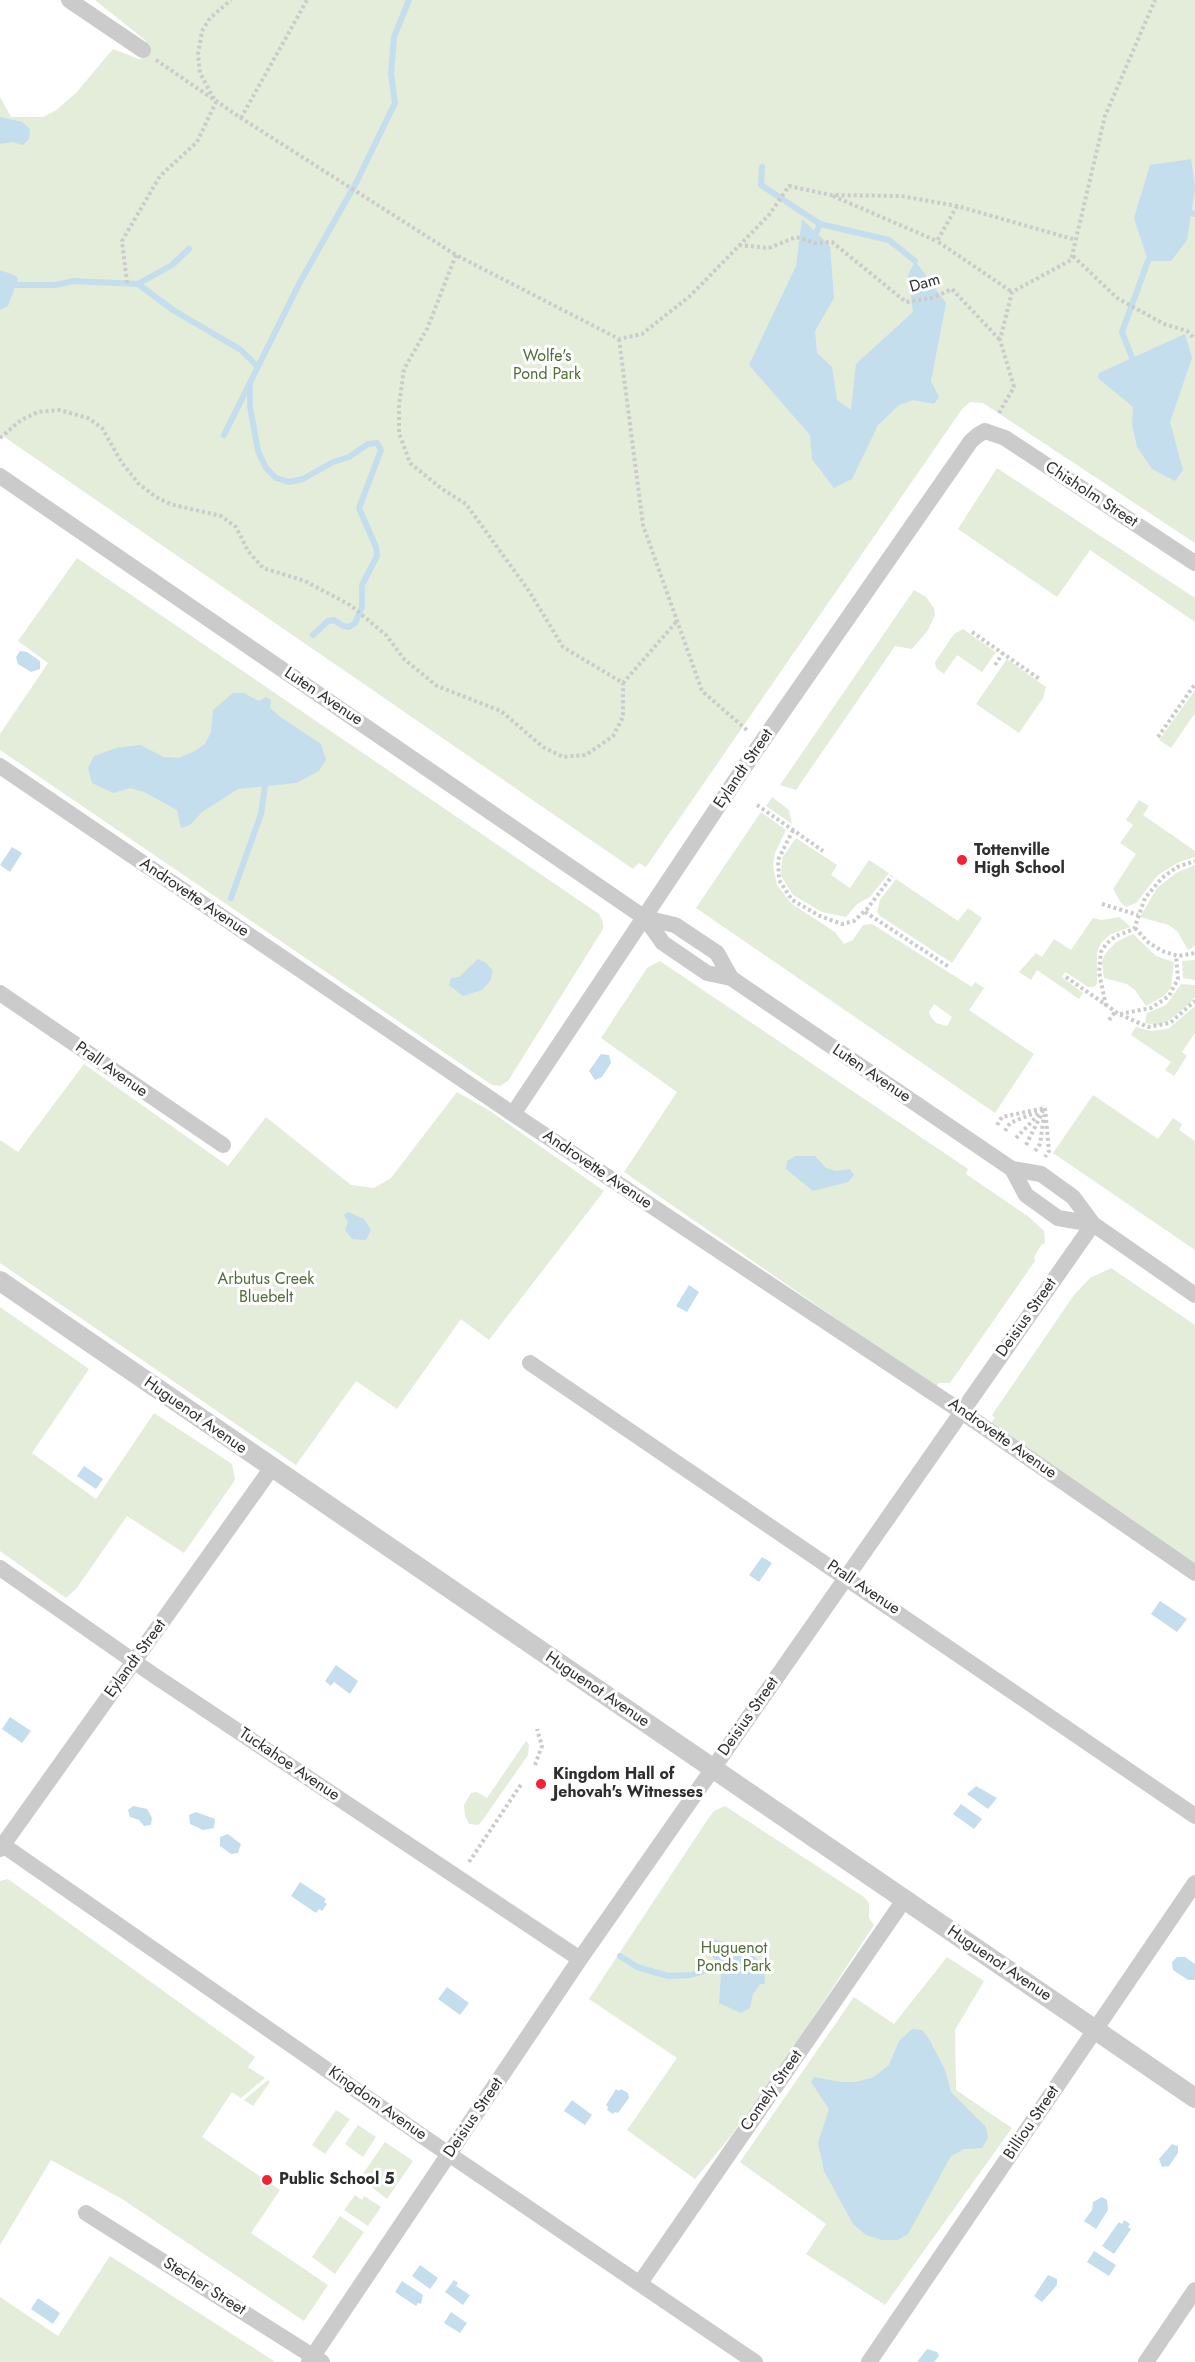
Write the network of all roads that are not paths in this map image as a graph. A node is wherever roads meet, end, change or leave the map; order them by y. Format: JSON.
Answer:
{"nodes":[{"id":1,"x":69,"y":0,"type":"edge"},
{"id":2,"x":143,"y":50,"type":"road end"},
{"id":3,"x":985,"y":431,"type":"joint"},
{"id":4,"x":0,"y":476,"type":"edge"},
{"id":5,"x":1195,"y":563,"type":"edge"},
{"id":6,"x":0,"y":766,"type":"edge"},
{"id":7,"x":645,"y":918,"type":"junction"},
{"id":8,"x":0,"y":993,"type":"edge"},
{"id":9,"x":513,"y":1114,"type":"junction"},
{"id":10,"x":223,"y":1146,"type":"dead end"},
{"id":11,"x":1012,"y":1169,"type":"junction"},
{"id":12,"x":1093,"y":1224,"type":"junction"},
{"id":13,"x":0,"y":1281,"type":"edge"},
{"id":14,"x":1195,"y":1295,"type":"edge"},
{"id":15,"x":530,"y":1363,"type":"dead end"},
{"id":16,"x":962,"y":1412,"type":"junction"},
{"id":17,"x":271,"y":1469,"type":"junction"},
{"id":18,"x":0,"y":1568,"type":"edge"},
{"id":19,"x":1195,"y":1573,"type":"edge"},
{"id":20,"x":847,"y":1577,"type":"junction"},
{"id":21,"x":134,"y":1662,"type":"junction"},
{"id":22,"x":713,"y":1769,"type":"junction"},
{"id":23,"x":1195,"y":1815,"type":"edge"},
{"id":24,"x":1,"y":1846,"type":"edge"},
{"id":25,"x":1195,"y":1883,"type":"edge"},
{"id":26,"x":904,"y":1900,"type":"junction"},
{"id":27,"x":580,"y":1959,"type":"junction"},
{"id":28,"x":1095,"y":2030,"type":"junction"},
{"id":29,"x":1195,"y":2098,"type":"edge"},
{"id":30,"x":450,"y":2155,"type":"junction"},
{"id":31,"x":86,"y":2213,"type":"dead end"},
{"id":32,"x":640,"y":2283,"type":"junction"},
{"id":33,"x":1195,"y":2290,"type":"edge"},
{"id":34,"x":315,"y":2360,"type":"edge"},
{"id":35,"x":755,"y":2362,"type":"edge"},
{"id":36,"x":869,"y":2362,"type":"edge"},
{"id":37,"x":1146,"y":2362,"type":"edge"}],
"edges":[{"from":1,"to":2,"type":"street"},
{"from":3,"to":5,"type":"street","name":"Chisholm Street"},
{"from":3,"to":7,"type":"street","name":"Eylandt Street"},
{"from":4,"to":7,"type":"street","name":"Luten Avenue"},
{"from":6,"to":9,"type":"street","name":"Androvette Avenue"},
{"from":7,"to":9,"type":"street","name":"Eylandt Street"},
{"from":7,"to":11,"type":"street","name":"Luten Avenue"},
{"from":8,"to":10,"type":"street","name":"Prall Avenue"},
{"from":9,"to":16,"type":"street","name":"Androvette Avenue"},
{"from":11,"to":12,"type":"street","name":"Luten Avenue"},
{"from":11,"to":12,"type":"street","name":"Luten Avenue"},
{"from":12,"to":14,"type":"street","name":"Luten Avenue"},
{"from":12,"to":16,"type":"street","name":"Deisius Street"},
{"from":13,"to":17,"type":"street","name":"Huguenot Avenue"},
{"from":15,"to":20,"type":"street","name":"Prall Avenue"},
{"from":16,"to":19,"type":"street","name":"Androvette Avenue"},
{"from":16,"to":20,"type":"street","name":"Deisius Street"},
{"from":17,"to":21,"type":"street","name":"Eylandt Street"},
{"from":17,"to":22,"type":"street","name":"Huguenot Avenue"},
{"from":18,"to":21,"type":"street","name":"Tuckahoe Avenue"},
{"from":20,"to":22,"type":"street","name":"Deisius Street"},
{"from":20,"to":23,"type":"street","name":"Prall Avenue"},
{"from":21,"to":24,"type":"street","name":"Eylandt Street"},
{"from":21,"to":27,"type":"street","name":"Tuckahoe Avenue"},
{"from":22,"to":26,"type":"street","name":"Huguenot Avenue"},
{"from":22,"to":27,"type":"street","name":"Deisius Street"},
{"from":24,"to":30,"type":"street","name":"Kingdom Avenue"},
{"from":25,"to":28,"type":"street","name":"Billiou Street"},
{"from":26,"to":28,"type":"street","name":"Huguenot Avenue"},
{"from":26,"to":32,"type":"street","name":"Comely Street"},
{"from":27,"to":30,"type":"street","name":"Deisius Street"},
{"from":28,"to":29,"type":"street","name":"Huguenot Avenue"},
{"from":28,"to":36,"type":"street","name":"Billiou Street"},
{"from":30,"to":32,"type":"street","name":"Kingdom Avenue"},
{"from":30,"to":34,"type":"street","name":"Deisius Street"},
{"from":31,"to":34,"type":"street","name":"Stecher Street"},
{"from":32,"to":35,"type":"street","name":"Kingdom Avenue"},
{"from":33,"to":37,"type":"street"}]}
